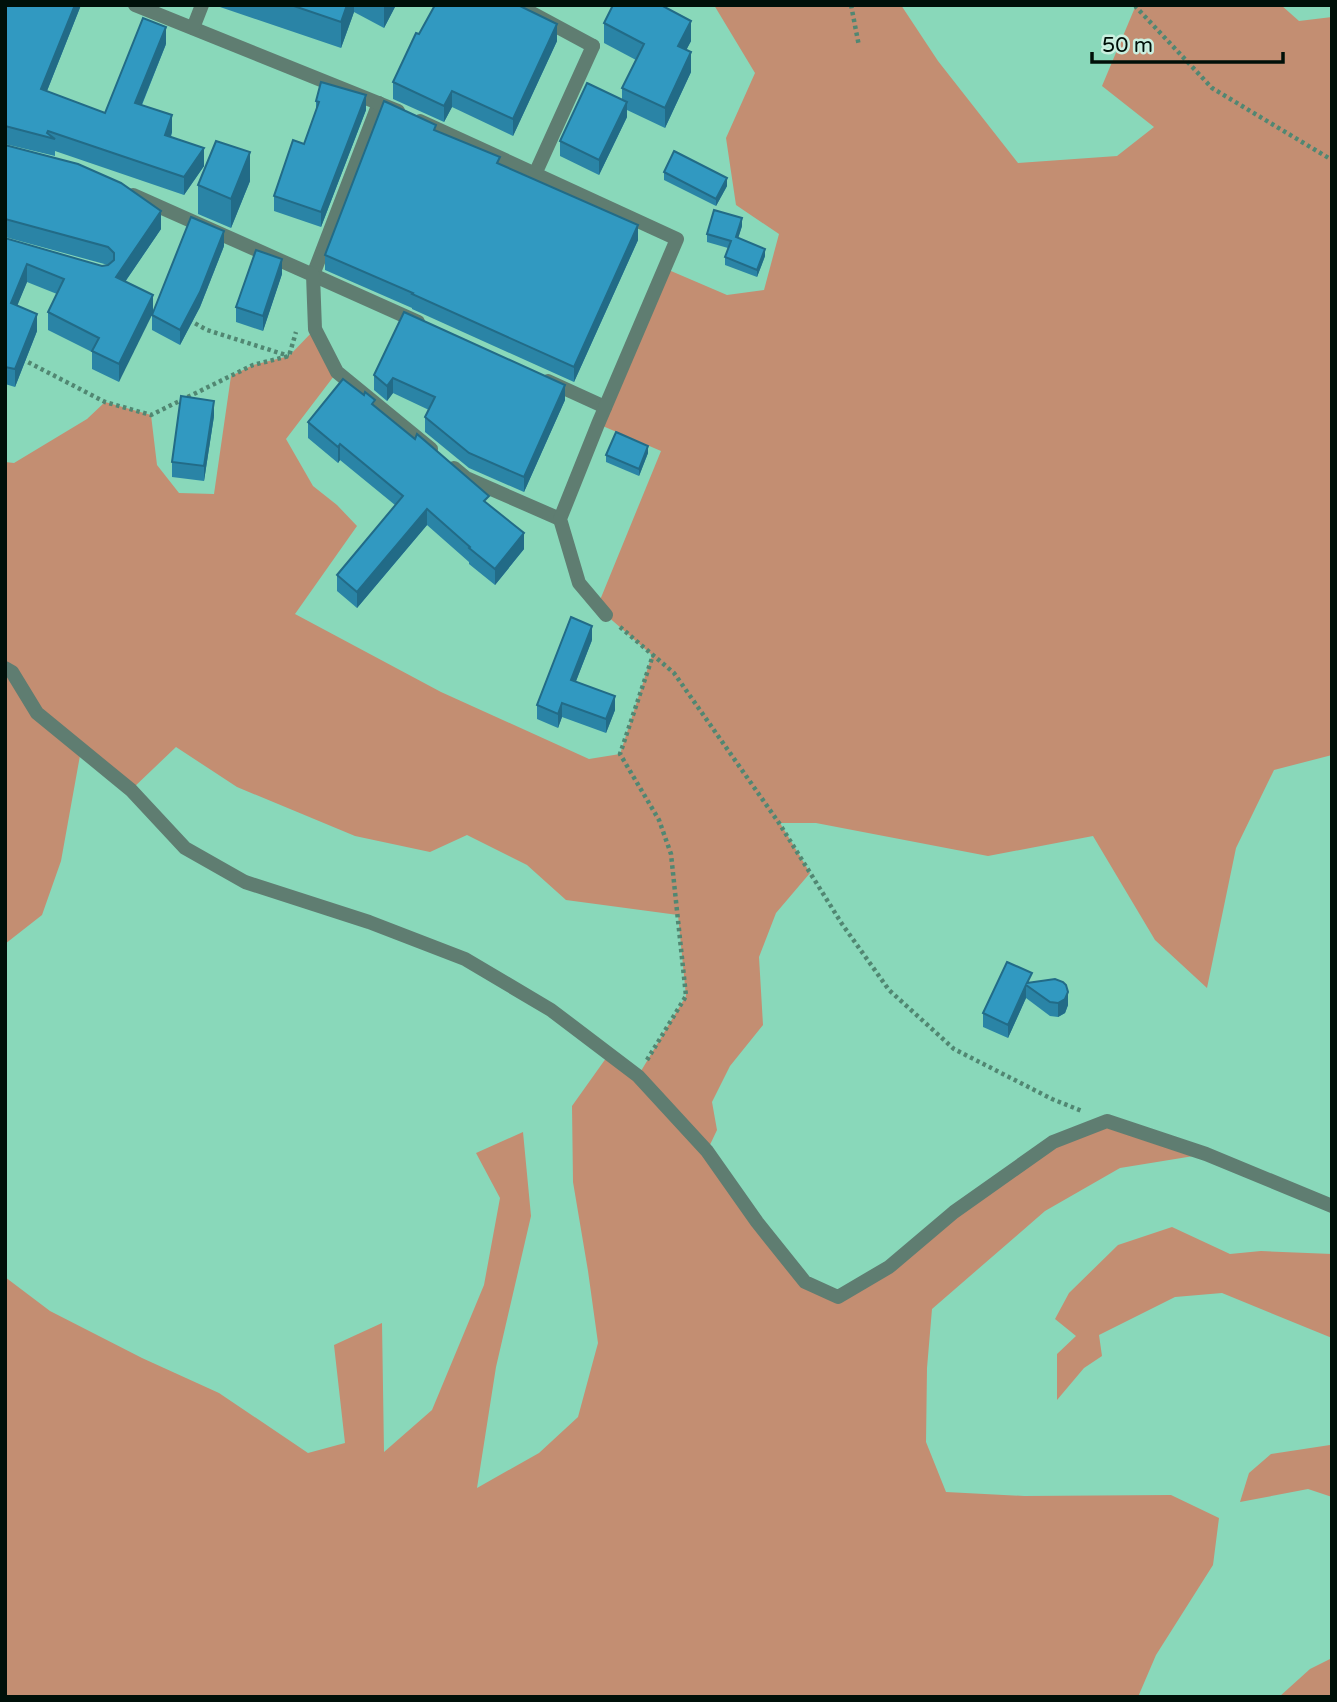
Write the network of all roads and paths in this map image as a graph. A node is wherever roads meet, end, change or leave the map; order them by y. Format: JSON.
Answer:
{"nodes":[{"id":1,"x":135,"y":5,"type":"edge"},
{"id":2,"x":202,"y":5,"type":"edge"},
{"id":3,"x":517,"y":5,"type":"edge"},
{"id":4,"x":851,"y":5,"type":"edge"},
{"id":5,"x":1136,"y":5,"type":"edge"},
{"id":6,"x":192,"y":28,"type":"junction"},
{"id":7,"x":859,"y":46,"type":"dead end"},
{"id":8,"x":379,"y":103,"type":"junction"},
{"id":9,"x":1332,"y":160,"type":"edge"},
{"id":10,"x":535,"y":174,"type":"junction"},
{"id":11,"x":119,"y":190,"type":"edge"},
{"id":12,"x":313,"y":275,"type":"junction"},
{"id":13,"x":185,"y":318,"type":"edge"},
{"id":14,"x":299,"y":321,"type":"dead end"},
{"id":15,"x":427,"y":327,"type":"edge"},
{"id":16,"x":15,"y":356,"type":"edge"},
{"id":17,"x":289,"y":356,"type":"junction"},
{"id":18,"x":529,"y":372,"type":"edge"},
{"id":19,"x":605,"y":407,"type":"junction"},
{"id":20,"x":560,"y":519,"type":"junction"},
{"id":21,"x":606,"y":615,"type":"joint"},
{"id":22,"x":653,"y":655,"type":"junction"},
{"id":23,"x":5,"y":668,"type":"edge"},
{"id":24,"x":638,"y":1076,"type":"junction"},
{"id":25,"x":1107,"y":1121,"type":"junction"},
{"id":26,"x":1332,"y":1206,"type":"edge"}],
"edges":[{"from":1,"to":6,"type":"street"},
{"from":2,"to":6,"type":"street"},
{"from":3,"to":10,"type":"street"},
{"from":4,"to":7,"type":"path"},
{"from":5,"to":9,"type":"path"},
{"from":6,"to":8,"type":"street"},
{"from":8,"to":10,"type":"street"},
{"from":8,"to":12,"type":"street"},
{"from":10,"to":19,"type":"street"},
{"from":11,"to":12,"type":"street"},
{"from":12,"to":15,"type":"street"},
{"from":12,"to":20,"type":"street"},
{"from":13,"to":17,"type":"path"},
{"from":14,"to":17,"type":"path"},
{"from":16,"to":17,"type":"path"},
{"from":18,"to":19,"type":"street"},
{"from":19,"to":20,"type":"street"},
{"from":20,"to":21,"type":"street"},
{"from":21,"to":22,"type":"path"},
{"from":22,"to":24,"type":"path"},
{"from":22,"to":25,"type":"path"},
{"from":23,"to":24,"type":"street"},
{"from":24,"to":25,"type":"street"},
{"from":25,"to":26,"type":"street"}]}
